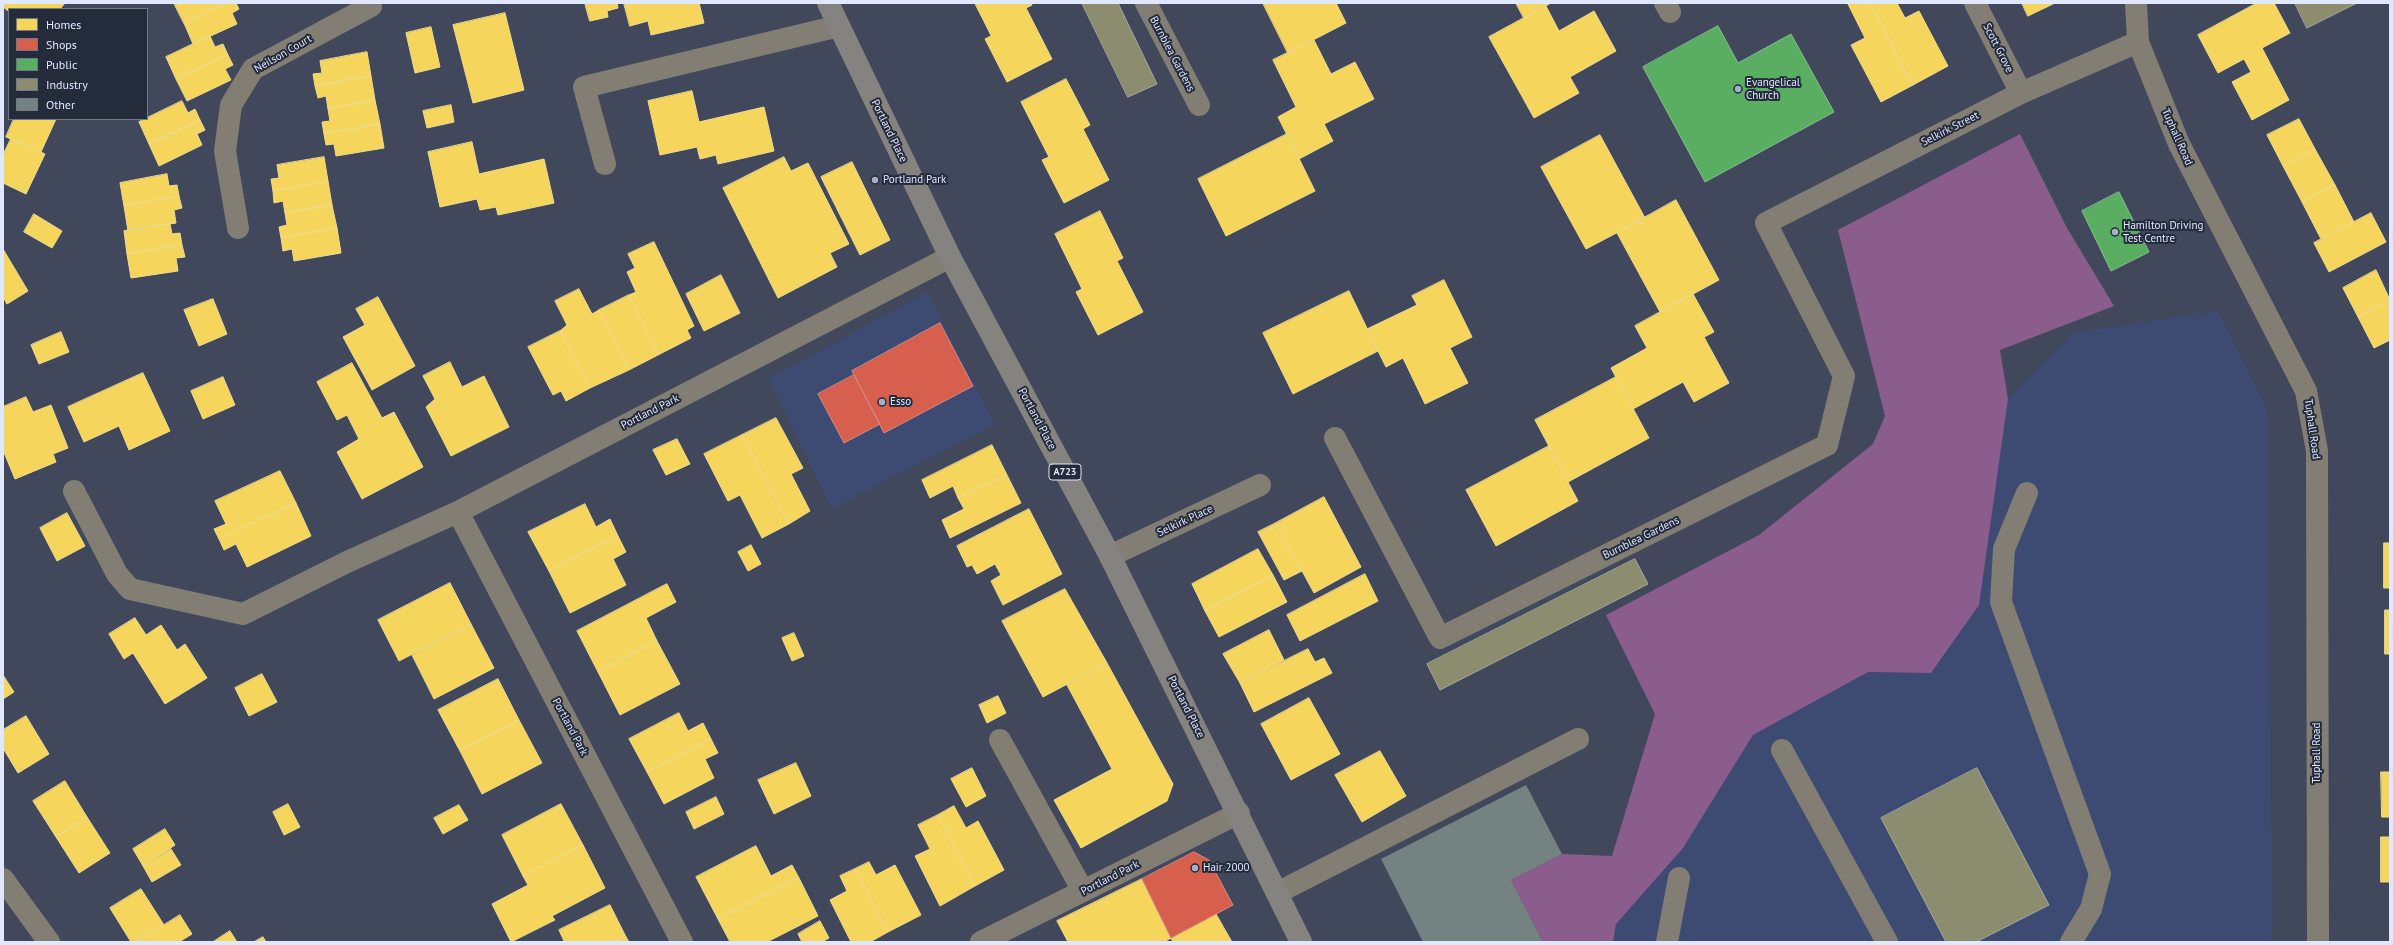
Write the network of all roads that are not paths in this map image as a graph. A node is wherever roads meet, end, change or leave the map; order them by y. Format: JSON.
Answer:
{"nodes":[{"id":1,"x":369,"y":3,"type":"edge"},
{"id":2,"x":828,"y":3,"type":"edge"},
{"id":3,"x":1146,"y":3,"type":"edge"},
{"id":4,"x":1975,"y":3,"type":"edge"},
{"id":5,"x":2136,"y":3,"type":"edge"},
{"id":6,"x":839,"y":26,"type":"junction"},
{"id":7,"x":2138,"y":42,"type":"junction"},
{"id":8,"x":2021,"y":93,"type":"junction"},
{"id":9,"x":1199,"y":105,"type":"dead end"},
{"id":10,"x":605,"y":164,"type":"dead end"},
{"id":11,"x":1766,"y":223,"type":"joint"},
{"id":12,"x":238,"y":228,"type":"dead end"},
{"id":13,"x":950,"y":257,"type":"junction"},
{"id":14,"x":1335,"y":438,"type":"dead end"},
{"id":15,"x":1260,"y":485,"type":"dead end"},
{"id":16,"x":74,"y":491,"type":"dead end"},
{"id":17,"x":2027,"y":493,"type":"dead end"},
{"id":18,"x":458,"y":512,"type":"junction"},
{"id":19,"x":1110,"y":556,"type":"junction"},
{"id":20,"x":1000,"y":740,"type":"dead end"},
{"id":21,"x":1578,"y":740,"type":"dead end"},
{"id":22,"x":1782,"y":750,"type":"dead end"},
{"id":23,"x":1239,"y":813,"type":"junction"},
{"id":24,"x":3,"y":878,"type":"edge"},
{"id":25,"x":1679,"y":878,"type":"dead end"},
{"id":26,"x":1083,"y":891,"type":"junction"},
{"id":27,"x":1277,"y":893,"type":"junction"},
{"id":28,"x":49,"y":942,"type":"edge"},
{"id":29,"x":682,"y":942,"type":"edge"},
{"id":30,"x":981,"y":942,"type":"edge"},
{"id":31,"x":1301,"y":942,"type":"edge"},
{"id":32,"x":1668,"y":942,"type":"edge"},
{"id":33,"x":1887,"y":942,"type":"edge"},
{"id":34,"x":2071,"y":942,"type":"edge"},
{"id":35,"x":2318,"y":942,"type":"edge"}],
"edges":[{"from":1,"to":12,"type":"street","name":"Neilson Court"},
{"from":2,"to":6,"type":"main road","name":"Portland Place","number":"A723"},
{"from":3,"to":9,"type":"street","name":"Burnblea Gardens"},
{"from":4,"to":8,"type":"street","name":"Scott Grove"},
{"from":5,"to":7,"type":"street","name":"Tuphall Road"},
{"from":6,"to":10,"type":"street"},
{"from":6,"to":13,"type":"main road","name":"Portland Place","number":"A723"},
{"from":7,"to":8,"type":"street","name":"Selkirk Street"},
{"from":7,"to":35,"type":"street","name":"Tuphall Road"},
{"from":8,"to":11,"type":"street","name":"Selkirk Street"},
{"from":11,"to":14,"type":"street","name":"Burnblea Gardens"},
{"from":13,"to":18,"type":"street","name":"Portland Park"},
{"from":13,"to":19,"type":"main road","name":"Portland Place","number":"A723"},
{"from":15,"to":19,"type":"street","name":"Selkirk Place"},
{"from":16,"to":18,"type":"street","name":"Portland Park"},
{"from":17,"to":34,"type":"street"},
{"from":18,"to":29,"type":"street","name":"Portland Park"},
{"from":19,"to":23,"type":"main road","name":"Portland Place","number":"A723"},
{"from":20,"to":26,"type":"street"},
{"from":21,"to":27,"type":"street"},
{"from":22,"to":33,"type":"street"},
{"from":23,"to":26,"type":"street","name":"Portland Park"},
{"from":23,"to":27,"type":"main road","name":"Portland Place","number":"A723"},
{"from":24,"to":28,"type":"street"},
{"from":25,"to":32,"type":"street"},
{"from":26,"to":30,"type":"street","name":"Portland Park"},
{"from":27,"to":31,"type":"main road","name":"Portland Place","number":"A723"}]}
